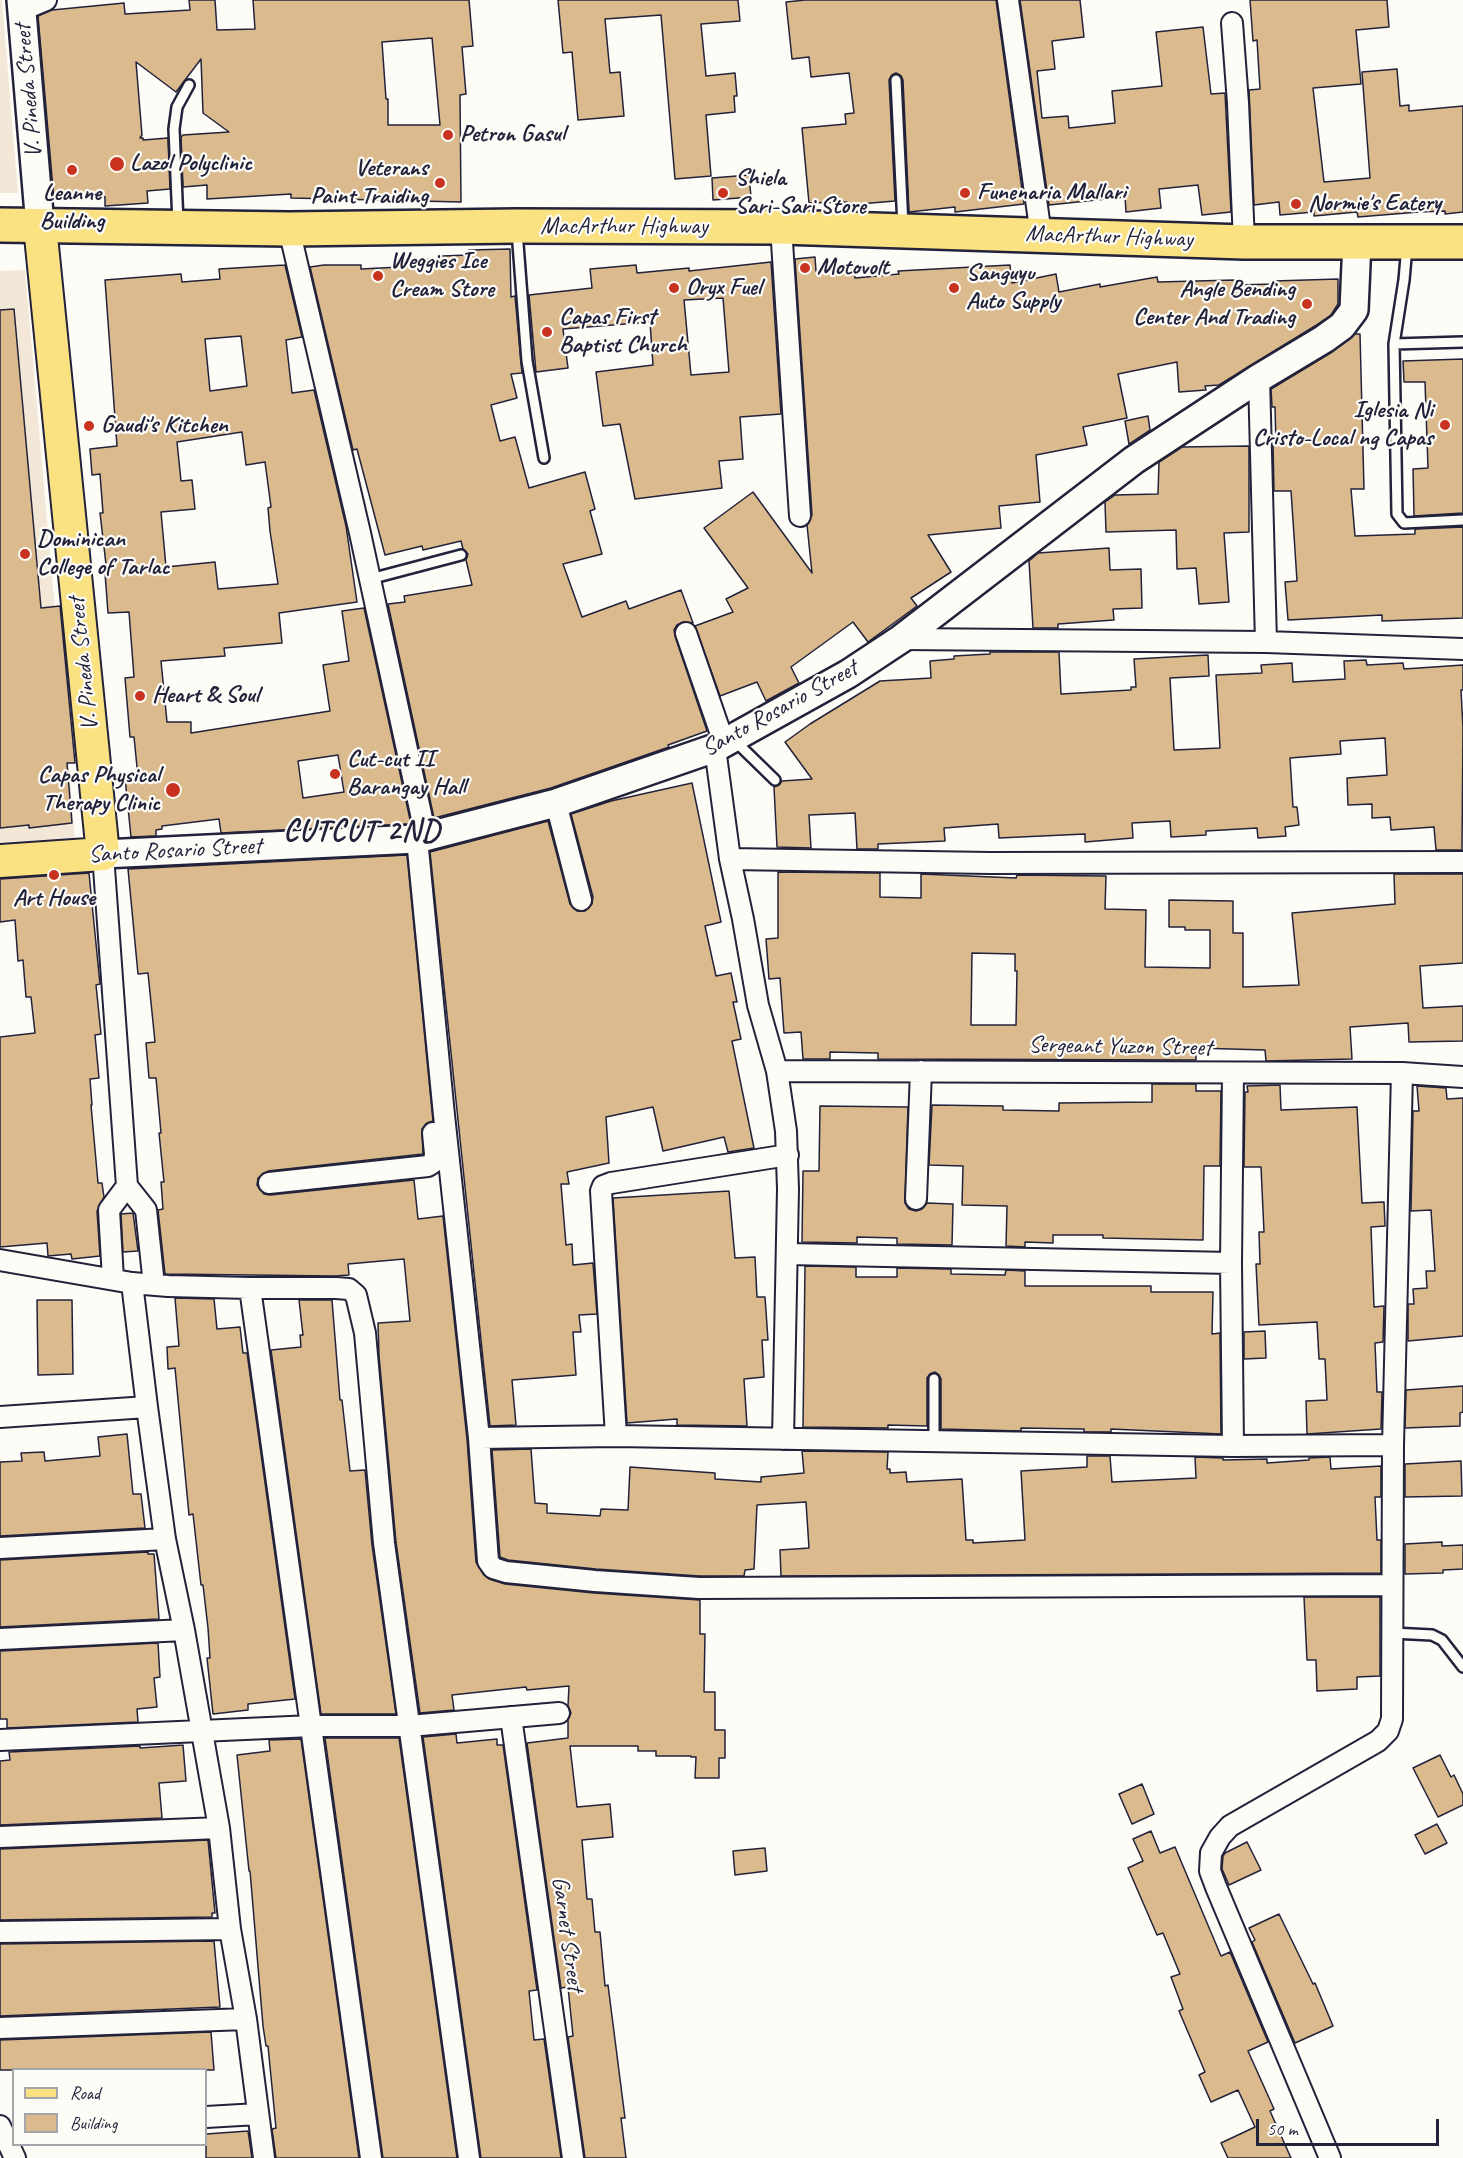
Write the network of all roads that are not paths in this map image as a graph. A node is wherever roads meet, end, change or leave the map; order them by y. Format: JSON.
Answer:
{"nodes":[{"id":1,"x":1008,"y":0,"type":"edge"},
{"id":2,"x":30,"y":3,"type":"edge"},
{"id":3,"x":1232,"y":23,"type":"dead end"},
{"id":4,"x":896,"y":80,"type":"dead end"},
{"id":5,"x":189,"y":85,"type":"dead end"},
{"id":6,"x":0,"y":225,"type":"edge"},
{"id":7,"x":40,"y":226,"type":"junction"},
{"id":8,"x":517,"y":226,"type":"junction"},
{"id":9,"x":781,"y":227,"type":"junction"},
{"id":10,"x":178,"y":229,"type":"junction"},
{"id":11,"x":289,"y":230,"type":"junction"},
{"id":12,"x":903,"y":231,"type":"junction"},
{"id":13,"x":1041,"y":235,"type":"junction"},
{"id":14,"x":1244,"y":242,"type":"junction"},
{"id":15,"x":1357,"y":242,"type":"junction"},
{"id":16,"x":1407,"y":242,"type":"junction"},
{"id":17,"x":1463,"y":242,"type":"edge"},
{"id":18,"x":1463,"y":342,"type":"edge"},
{"id":19,"x":1394,"y":344,"type":"junction"},
{"id":20,"x":1260,"y":378,"type":"junction"},
{"id":21,"x":544,"y":458,"type":"dead end"},
{"id":22,"x":800,"y":516,"type":"dead end"},
{"id":23,"x":1463,"y":520,"type":"edge"},
{"id":24,"x":460,"y":555,"type":"dead end"},
{"id":25,"x":370,"y":579,"type":"junction"},
{"id":26,"x":686,"y":633,"type":"dead end"},
{"id":27,"x":901,"y":639,"type":"junction"},
{"id":28,"x":1266,"y":642,"type":"junction"},
{"id":29,"x":1463,"y":649,"type":"edge"},
{"id":30,"x":724,"y":743,"type":"junction"},
{"id":31,"x":775,"y":780,"type":"dead end"},
{"id":32,"x":555,"y":804,"type":"junction"},
{"id":33,"x":422,"y":838,"type":"junction"},
{"id":34,"x":103,"y":854,"type":"junction"},
{"id":35,"x":730,"y":859,"type":"junction"},
{"id":36,"x":0,"y":861,"type":"edge"},
{"id":37,"x":1463,"y":862,"type":"edge"},
{"id":38,"x":581,"y":900,"type":"dead end"},
{"id":39,"x":777,"y":1071,"type":"junction"},
{"id":40,"x":921,"y":1071,"type":"junction"},
{"id":41,"x":1233,"y":1073,"type":"junction"},
{"id":42,"x":1402,"y":1073,"type":"junction"},
{"id":43,"x":1463,"y":1077,"type":"edge"},
{"id":44,"x":444,"y":1114,"type":"junction"},
{"id":45,"x":788,"y":1155,"type":"junction"},
{"id":46,"x":269,"y":1183,"type":"dead end"},
{"id":47,"x":127,"y":1186,"type":"junction"},
{"id":48,"x":916,"y":1200,"type":"dead end"},
{"id":49,"x":787,"y":1254,"type":"junction"},
{"id":50,"x":0,"y":1260,"type":"edge"},
{"id":51,"x":1231,"y":1263,"type":"junction"},
{"id":52,"x":122,"y":1281,"type":"junction"},
{"id":53,"x":154,"y":1285,"type":"junction"},
{"id":54,"x":250,"y":1288,"type":"junction"},
{"id":55,"x":934,"y":1379,"type":"dead end"},
{"id":56,"x":147,"y":1407,"type":"junction"},
{"id":57,"x":0,"y":1417,"type":"edge"},
{"id":58,"x":616,"y":1436,"type":"junction"},
{"id":59,"x":479,"y":1438,"type":"junction"},
{"id":60,"x":783,"y":1438,"type":"junction"},
{"id":61,"x":934,"y":1441,"type":"junction"},
{"id":62,"x":1393,"y":1445,"type":"junction"},
{"id":63,"x":1233,"y":1446,"type":"junction"},
{"id":64,"x":165,"y":1539,"type":"junction"},
{"id":65,"x":0,"y":1548,"type":"edge"},
{"id":66,"x":1392,"y":1585,"type":"junction"},
{"id":67,"x":184,"y":1630,"type":"junction"},
{"id":68,"x":1392,"y":1633,"type":"junction"},
{"id":69,"x":0,"y":1639,"type":"edge"},
{"id":70,"x":1463,"y":1667,"type":"edge"},
{"id":71,"x":559,"y":1713,"type":"dead end"},
{"id":72,"x":511,"y":1717,"type":"junction"},
{"id":73,"x":312,"y":1726,"type":"junction"},
{"id":74,"x":409,"y":1726,"type":"junction"},
{"id":75,"x":201,"y":1731,"type":"junction"},
{"id":76,"x":0,"y":1740,"type":"edge"},
{"id":77,"x":219,"y":1828,"type":"junction"},
{"id":78,"x":0,"y":1837,"type":"edge"},
{"id":79,"x":230,"y":1929,"type":"junction"},
{"id":80,"x":0,"y":1932,"type":"edge"},
{"id":81,"x":246,"y":2019,"type":"junction"},
{"id":82,"x":0,"y":2028,"type":"edge"},
{"id":83,"x":258,"y":2114,"type":"junction"},
{"id":84,"x":207,"y":2117,"type":"edge"},
{"id":85,"x":0,"y":2126,"type":"edge"},
{"id":86,"x":1326,"y":2157,"type":"edge"},
{"id":87,"x":15,"y":2158,"type":"edge"},
{"id":88,"x":264,"y":2158,"type":"edge"},
{"id":89,"x":371,"y":2158,"type":"edge"},
{"id":90,"x":469,"y":2158,"type":"edge"},
{"id":91,"x":573,"y":2158,"type":"edge"}],
"edges":[{"from":1,"to":13,"type":"street"},
{"from":2,"to":7,"type":"street","name":"V. Pineda Street"},
{"from":3,"to":14,"type":"street"},
{"from":4,"to":12,"type":"lane"},
{"from":5,"to":10,"type":"lane"},
{"from":6,"to":7,"type":"highway","name":"MacArthur Highway"},
{"from":7,"to":10,"type":"highway","name":"MacArthur Highway"},
{"from":7,"to":34,"type":"main road","name":"V. Pineda Street"},
{"from":8,"to":9,"type":"highway","name":"MacArthur Highway"},
{"from":8,"to":11,"type":"highway","name":"MacArthur Highway"},
{"from":8,"to":21,"type":"lane"},
{"from":9,"to":12,"type":"highway","name":"MacArthur Highway"},
{"from":9,"to":22,"type":"street"},
{"from":10,"to":11,"type":"highway","name":"MacArthur Highway"},
{"from":11,"to":25,"type":"street"},
{"from":12,"to":13,"type":"highway","name":"MacArthur Highway"},
{"from":13,"to":14,"type":"highway","name":"MacArthur Highway"},
{"from":14,"to":15,"type":"highway","name":"MacArthur Highway"},
{"from":15,"to":16,"type":"highway","name":"MacArthur Highway"},
{"from":15,"to":20,"type":"street","name":"Santo Rosario Street"},
{"from":16,"to":17,"type":"highway","name":"MacArthur Highway"},
{"from":16,"to":19,"type":"lane"},
{"from":18,"to":19,"type":"lane"},
{"from":19,"to":23,"type":"lane"},
{"from":20,"to":27,"type":"street","name":"Santo Rosario Street"},
{"from":20,"to":28,"type":"street"},
{"from":24,"to":25,"type":"lane"},
{"from":25,"to":33,"type":"street"},
{"from":26,"to":30,"type":"street"},
{"from":27,"to":28,"type":"street"},
{"from":27,"to":30,"type":"street","name":"Santo Rosario Street"},
{"from":28,"to":29,"type":"street"},
{"from":30,"to":31,"type":"lane"},
{"from":30,"to":32,"type":"street","name":"Santo Rosario Street"},
{"from":30,"to":35,"type":"street"},
{"from":32,"to":33,"type":"street","name":"Santo Rosario Street"},
{"from":32,"to":38,"type":"street"},
{"from":33,"to":34,"type":"street","name":"Santo Rosario Street"},
{"from":33,"to":44,"type":"street"},
{"from":34,"to":36,"type":"main road","name":"Santo Rosario Street"},
{"from":34,"to":47,"type":"street","name":"V. Pineda Street"},
{"from":35,"to":37,"type":"street"},
{"from":35,"to":39,"type":"street"},
{"from":39,"to":40,"type":"street","name":"Sergeant Yuzon Street"},
{"from":39,"to":45,"type":"street"},
{"from":40,"to":41,"type":"street","name":"Sergeant Yuzon Street"},
{"from":40,"to":48,"type":"street"},
{"from":41,"to":42,"type":"street","name":"Sergeant Yuzon Street"},
{"from":41,"to":51,"type":"street"},
{"from":42,"to":43,"type":"street","name":"Sergeant Yuzon Street"},
{"from":42,"to":62,"type":"street"},
{"from":44,"to":46,"type":"street"},
{"from":44,"to":59,"type":"street"},
{"from":45,"to":49,"type":"street"},
{"from":45,"to":58,"type":"street"},
{"from":47,"to":52,"type":"street"},
{"from":47,"to":53,"type":"street"},
{"from":49,"to":51,"type":"street"},
{"from":49,"to":60,"type":"street"},
{"from":50,"to":52,"type":"street"},
{"from":51,"to":63,"type":"street"},
{"from":52,"to":53,"type":"street"},
{"from":52,"to":56,"type":"street"},
{"from":53,"to":54,"type":"street"},
{"from":54,"to":73,"type":"street"},
{"from":54,"to":74,"type":"street"},
{"from":55,"to":61,"type":"lane"},
{"from":56,"to":57,"type":"street"},
{"from":56,"to":64,"type":"street"},
{"from":58,"to":59,"type":"street"},
{"from":58,"to":60,"type":"street"},
{"from":59,"to":66,"type":"street"},
{"from":60,"to":61,"type":"street"},
{"from":61,"to":63,"type":"street"},
{"from":62,"to":63,"type":"street"},
{"from":62,"to":66,"type":"street"},
{"from":64,"to":65,"type":"street"},
{"from":64,"to":67,"type":"street"},
{"from":66,"to":68,"type":"street"},
{"from":67,"to":69,"type":"street"},
{"from":67,"to":75,"type":"street"},
{"from":68,"to":70,"type":"lane"},
{"from":68,"to":86,"type":"street"},
{"from":71,"to":72,"type":"street"},
{"from":72,"to":74,"type":"street"},
{"from":72,"to":91,"type":"street","name":"Garnet Street"},
{"from":73,"to":74,"type":"street"},
{"from":73,"to":75,"type":"street"},
{"from":73,"to":89,"type":"street"},
{"from":74,"to":90,"type":"street"},
{"from":75,"to":76,"type":"street"},
{"from":75,"to":77,"type":"street"},
{"from":77,"to":78,"type":"street"},
{"from":77,"to":79,"type":"street"},
{"from":79,"to":80,"type":"street"},
{"from":79,"to":81,"type":"street"},
{"from":81,"to":82,"type":"street"},
{"from":81,"to":83,"type":"street"},
{"from":83,"to":84,"type":"street"},
{"from":83,"to":88,"type":"street"},
{"from":85,"to":87,"type":"street"}]}
